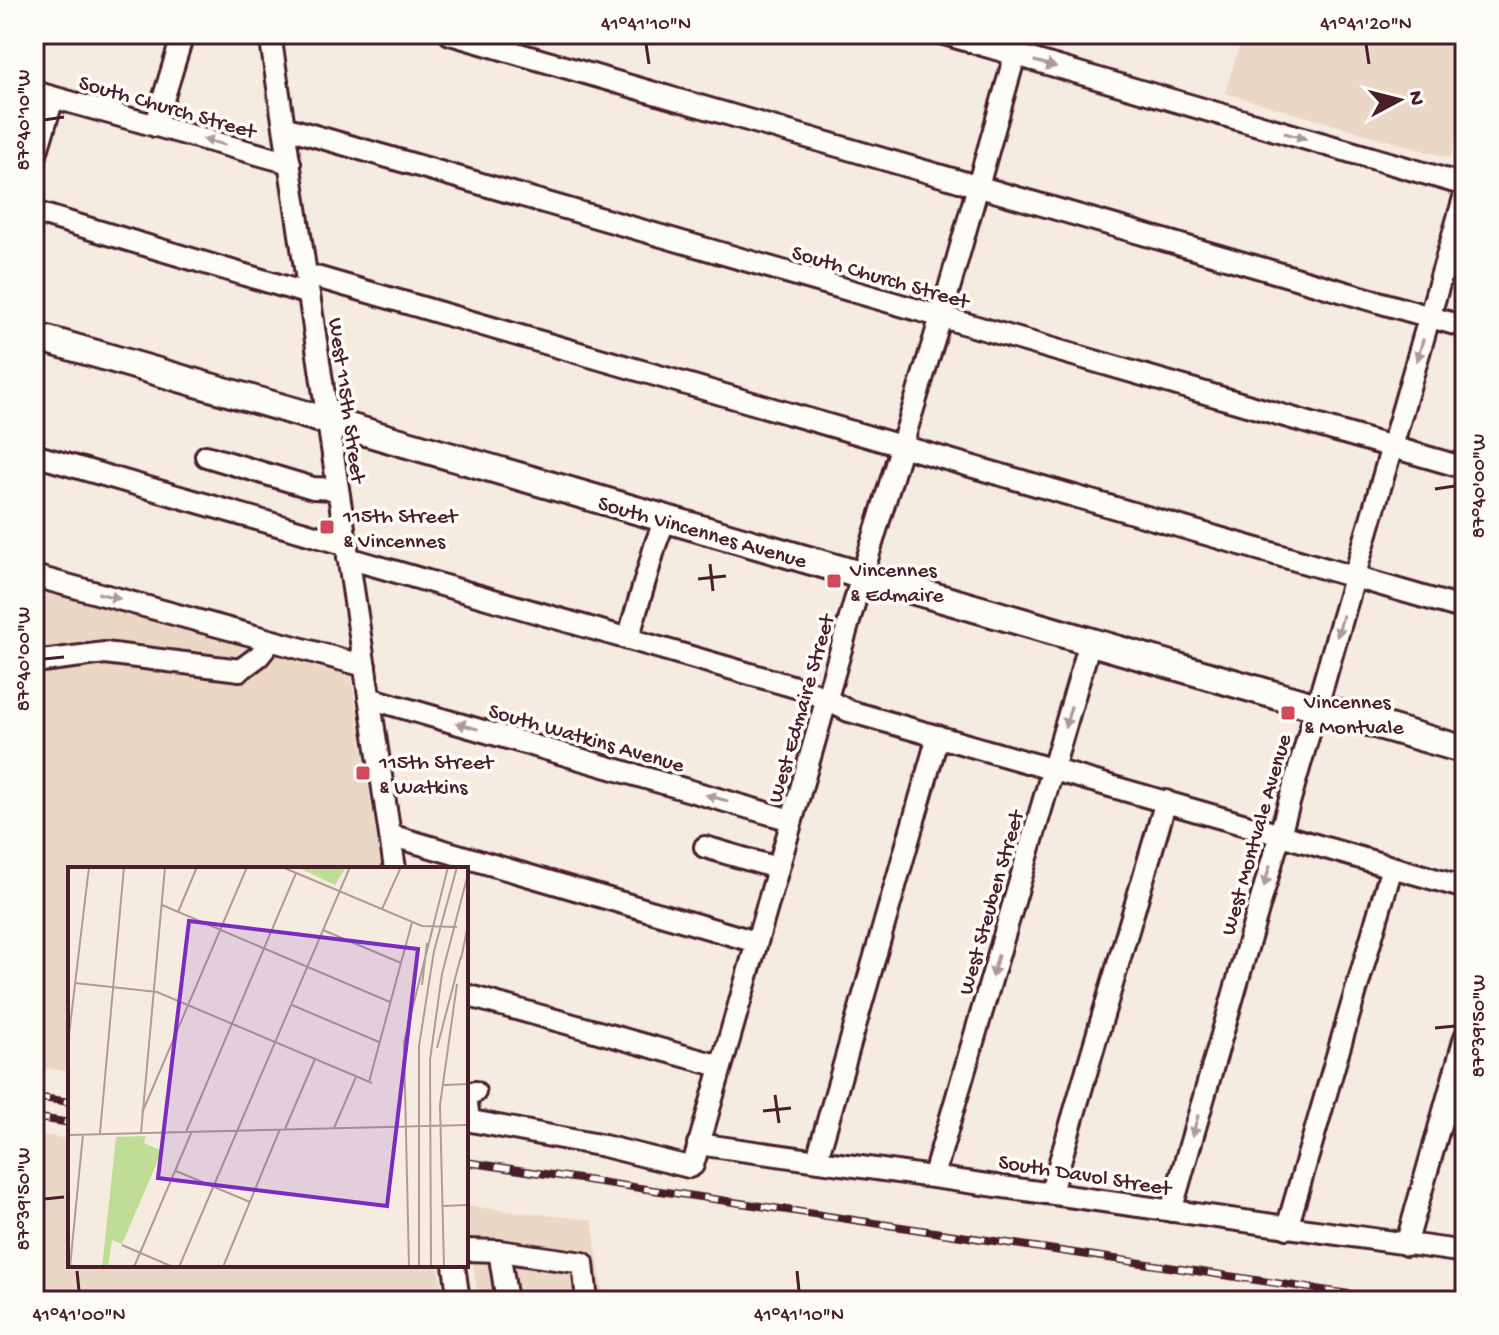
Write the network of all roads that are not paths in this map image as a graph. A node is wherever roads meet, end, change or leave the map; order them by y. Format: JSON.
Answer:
{"nodes":[{"id":1,"x":183,"y":34,"type":"edge"},
{"id":2,"x":270,"y":34,"type":"edge"},
{"id":3,"x":450,"y":34,"type":"edge"},
{"id":4,"x":944,"y":34,"type":"edge"},
{"id":5,"x":1021,"y":34,"type":"edge"},
{"id":6,"x":1015,"y":55,"type":"junction"},
{"id":7,"x":44,"y":95,"type":"edge"},
{"id":8,"x":155,"y":126,"type":"junction"},
{"id":9,"x":284,"y":127,"type":"junction"},
{"id":10,"x":34,"y":161,"type":"edge"},
{"id":11,"x":290,"y":163,"type":"junction"},
{"id":12,"x":1465,"y":185,"type":"edge"},
{"id":13,"x":978,"y":186,"type":"junction"},
{"id":14,"x":1465,"y":194,"type":"edge"},
{"id":15,"x":34,"y":212,"type":"edge"},
{"id":16,"x":308,"y":284,"type":"junction"},
{"id":17,"x":941,"y":317,"type":"junction"},
{"id":18,"x":1430,"y":317,"type":"junction"},
{"id":19,"x":1465,"y":327,"type":"edge"},
{"id":20,"x":34,"y":336,"type":"edge"},
{"id":21,"x":328,"y":421,"type":"junction"},
{"id":22,"x":902,"y":446,"type":"junction"},
{"id":23,"x":1392,"y":447,"type":"junction"},
{"id":24,"x":34,"y":455,"type":"edge"},
{"id":25,"x":206,"y":456,"type":"dead end"},
{"id":26,"x":1465,"y":468,"type":"edge"},
{"id":27,"x":338,"y":489,"type":"junction"},
{"id":28,"x":665,"y":519,"type":"junction"},
{"id":29,"x":348,"y":551,"type":"junction"},
{"id":30,"x":34,"y":576,"type":"edge"},
{"id":31,"x":862,"y":576,"type":"junction"},
{"id":32,"x":1354,"y":577,"type":"junction"},
{"id":33,"x":1465,"y":609,"type":"edge"},
{"id":34,"x":628,"y":639,"type":"junction"},
{"id":35,"x":271,"y":641,"type":"junction"},
{"id":36,"x":1090,"y":642,"type":"junction"},
{"id":37,"x":34,"y":662,"type":"edge"},
{"id":38,"x":365,"y":666,"type":"junction"},
{"id":39,"x":369,"y":698,"type":"junction"},
{"id":40,"x":826,"y":699,"type":"junction"},
{"id":41,"x":1316,"y":707,"type":"junction"},
{"id":42,"x":938,"y":736,"type":"junction"},
{"id":43,"x":1465,"y":750,"type":"edge"},
{"id":44,"x":1053,"y":769,"type":"junction"},
{"id":45,"x":1166,"y":801,"type":"junction"},
{"id":46,"x":791,"y":820,"type":"junction"},
{"id":47,"x":1279,"y":834,"type":"junction"},
{"id":48,"x":390,"y":835,"type":"junction"},
{"id":49,"x":705,"y":847,"type":"dead end"},
{"id":50,"x":395,"y":867,"type":"edge"},
{"id":51,"x":1392,"y":867,"type":"junction"},
{"id":52,"x":777,"y":868,"type":"junction"},
{"id":53,"x":1465,"y":888,"type":"edge"},
{"id":54,"x":756,"y":942,"type":"junction"},
{"id":55,"x":468,"y":996,"type":"edge"},
{"id":56,"x":1465,"y":1037,"type":"edge"},
{"id":57,"x":720,"y":1066,"type":"junction"},
{"id":58,"x":475,"y":1092,"type":"dead end"},
{"id":59,"x":468,"y":1094,"type":"edge"},
{"id":60,"x":468,"y":1120,"type":"edge"},
{"id":61,"x":698,"y":1144,"type":"junction"},
{"id":62,"x":817,"y":1159,"type":"junction"},
{"id":63,"x":934,"y":1175,"type":"junction"},
{"id":64,"x":1051,"y":1192,"type":"junction"},
{"id":65,"x":1171,"y":1211,"type":"junction"},
{"id":66,"x":1287,"y":1228,"type":"junction"},
{"id":67,"x":1406,"y":1245,"type":"junction"},
{"id":68,"x":468,"y":1250,"type":"edge"},
{"id":69,"x":499,"y":1251,"type":"junction"},
{"id":70,"x":1465,"y":1252,"type":"edge"},
{"id":71,"x":454,"y":1267,"type":"edge"},
{"id":72,"x":459,"y":1301,"type":"edge"},
{"id":73,"x":507,"y":1301,"type":"edge"},
{"id":74,"x":587,"y":1301,"type":"edge"}],
"edges":[{"from":1,"to":8,"type":"street"},
{"from":2,"to":9,"type":"street","name":"West 115th Street"},
{"from":3,"to":13,"type":"street"},
{"from":4,"to":6,"type":"street"},
{"from":5,"to":6,"type":"street","name":"West Edmaire Street"},
{"from":6,"to":12,"type":"street","one_way":true},
{"from":6,"to":13,"type":"street","name":"West Edmaire Street"},
{"from":7,"to":8,"type":"street","name":"South Church Street"},
{"from":7,"to":10,"type":"street"},
{"from":11,"to":8,"type":"street","name":"South Church Street","one_way":true},
{"from":9,"to":11,"type":"street","name":"West 115th Street"},
{"from":9,"to":17,"type":"street","name":"South Church Street"},
{"from":11,"to":16,"type":"street","name":"West 115th Street"},
{"from":13,"to":17,"type":"street","name":"West Edmaire Street"},
{"from":13,"to":18,"type":"street"},
{"from":14,"to":18,"type":"street","name":"West Montvale Avenue"},
{"from":15,"to":16,"type":"street"},
{"from":16,"to":21,"type":"street","name":"West 115th Street"},
{"from":16,"to":22,"type":"street"},
{"from":17,"to":22,"type":"street","name":"West Edmaire Street"},
{"from":17,"to":23,"type":"street","name":"South Church Street"},
{"from":18,"to":19,"type":"street"},
{"from":18,"to":23,"type":"street","name":"West Montvale Avenue","one_way":true},
{"from":20,"to":21,"type":"main road","name":"South Vincennes Avenue"},
{"from":21,"to":27,"type":"street","name":"West 115th Street"},
{"from":21,"to":28,"type":"main road","name":"South Vincennes Avenue"},
{"from":22,"to":31,"type":"street","name":"West Edmaire Street"},
{"from":22,"to":32,"type":"street"},
{"from":23,"to":26,"type":"street","name":"South Church Street"},
{"from":23,"to":32,"type":"street","name":"West Montvale Avenue"},
{"from":24,"to":29,"type":"street"},
{"from":25,"to":27,"type":"street"},
{"from":27,"to":29,"type":"street","name":"West 115th Street"},
{"from":28,"to":31,"type":"main road","name":"South Vincennes Avenue"},
{"from":28,"to":34,"type":"street"},
{"from":29,"to":34,"type":"street"},
{"from":29,"to":38,"type":"street","name":"West 115th Street"},
{"from":30,"to":35,"type":"street","one_way":true},
{"from":31,"to":36,"type":"main road","name":"South Vincennes Avenue"},
{"from":31,"to":40,"type":"street","name":"West Edmaire Street"},
{"from":32,"to":33,"type":"street"},
{"from":32,"to":41,"type":"street","name":"West Montvale Avenue","one_way":true},
{"from":34,"to":40,"type":"street"},
{"from":35,"to":37,"type":"street"},
{"from":35,"to":38,"type":"street"},
{"from":36,"to":41,"type":"main road","name":"South Vincennes Avenue"},
{"from":36,"to":44,"type":"street","name":"West Steuben Street","one_way":true},
{"from":38,"to":39,"type":"street","name":"West 115th Street"},
{"from":46,"to":39,"type":"street","name":"South Watkins Avenue","one_way":true},
{"from":39,"to":48,"type":"street","name":"West 115th Street"},
{"from":40,"to":42,"type":"street"},
{"from":40,"to":46,"type":"street","name":"West Edmaire Street"},
{"from":41,"to":43,"type":"main road","name":"South Vincennes Avenue"},
{"from":41,"to":47,"type":"street","name":"West Montvale Avenue"},
{"from":42,"to":44,"type":"street"},
{"from":42,"to":62,"type":"street"},
{"from":44,"to":45,"type":"street"},
{"from":44,"to":63,"type":"street","name":"West Steuben Street","one_way":true},
{"from":45,"to":47,"type":"street"},
{"from":45,"to":64,"type":"street"},
{"from":46,"to":52,"type":"street","name":"West Edmaire Street"},
{"from":47,"to":51,"type":"street"},
{"from":47,"to":65,"type":"street","name":"West Montvale Avenue","one_way":true},
{"from":48,"to":50,"type":"street","name":"West 115th Street"},
{"from":48,"to":54,"type":"street"},
{"from":49,"to":52,"type":"street"},
{"from":51,"to":53,"type":"street"},
{"from":51,"to":66,"type":"street"},
{"from":52,"to":54,"type":"street","name":"West Edmaire Street"},
{"from":54,"to":57,"type":"street","name":"West Edmaire Street"},
{"from":55,"to":57,"type":"street"},
{"from":56,"to":67,"type":"street"},
{"from":57,"to":61,"type":"street","name":"West Edmaire Street"},
{"from":58,"to":59,"type":"street"},
{"from":60,"to":61,"type":"street","name":"West Edmaire Street"},
{"from":61,"to":62,"type":"street","name":"South Davol Street"},
{"from":62,"to":63,"type":"street","name":"South Davol Street"},
{"from":63,"to":64,"type":"street","name":"South Davol Street"},
{"from":64,"to":65,"type":"street","name":"South Davol Street"},
{"from":65,"to":66,"type":"street","name":"South Davol Street"},
{"from":66,"to":67,"type":"street","name":"South Davol Street"},
{"from":67,"to":70,"type":"street","name":"South Davol Street"},
{"from":68,"to":69,"type":"street"},
{"from":69,"to":73,"type":"street"},
{"from":69,"to":74,"type":"street"},
{"from":71,"to":72,"type":"street"}]}
